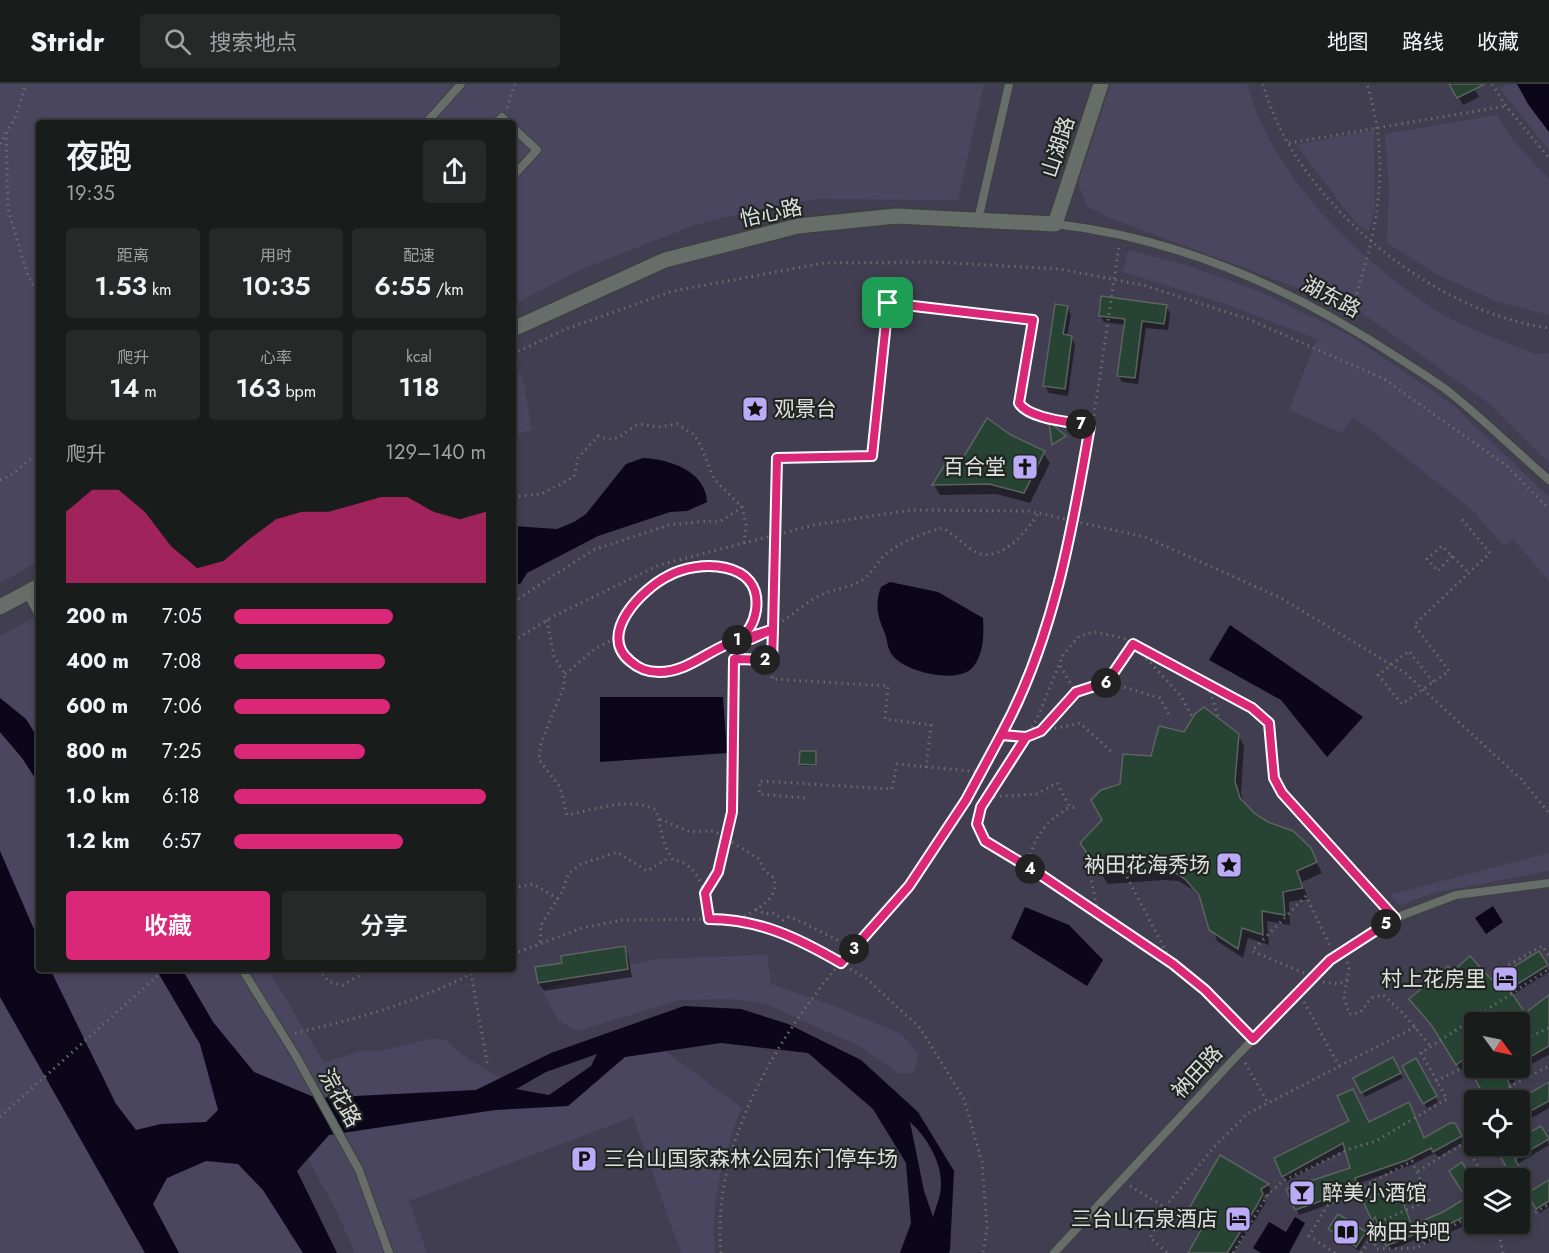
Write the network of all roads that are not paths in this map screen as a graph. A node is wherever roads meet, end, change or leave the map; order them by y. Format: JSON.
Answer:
{"nodes":[{"id":1,"x":461,"y":84,"type":"edge"},
{"id":2,"x":1009,"y":84,"type":"edge"},
{"id":3,"x":1101,"y":84,"type":"edge"},
{"id":4,"x":429,"y":120,"type":"edge"},
{"id":5,"x":516,"y":131,"type":"edge"},
{"id":6,"x":516,"y":173,"type":"edge"},
{"id":7,"x":978,"y":220,"type":"junction"},
{"id":8,"x":1055,"y":224,"type":"junction"},
{"id":9,"x":516,"y":327,"type":"edge"},
{"id":10,"x":1549,"y":480,"type":"edge"},
{"id":11,"x":33,"y":589,"type":"edge"},
{"id":12,"x":0,"y":607,"type":"edge"},
{"id":13,"x":1549,"y":883,"type":"edge"},
{"id":14,"x":244,"y":972,"type":"edge"},
{"id":15,"x":389,"y":1253,"type":"edge"},
{"id":16,"x":1054,"y":1253,"type":"edge"}],
"edges":[{"from":1,"to":4,"type":"lane"},
{"from":2,"to":7,"type":"lane"},
{"from":3,"to":8,"type":"street","name":"山湖路"},
{"from":5,"to":6,"type":"lane"},
{"from":7,"to":8,"type":"street","name":"怡心路"},
{"from":7,"to":9,"type":"street","name":"怡心路"},
{"from":8,"to":10,"type":"lane","name":"湖东路"},
{"from":11,"to":12,"type":"street"},
{"from":13,"to":16,"type":"lane","name":"衲田路"},
{"from":14,"to":15,"type":"lane","name":"浣花路"}]}
